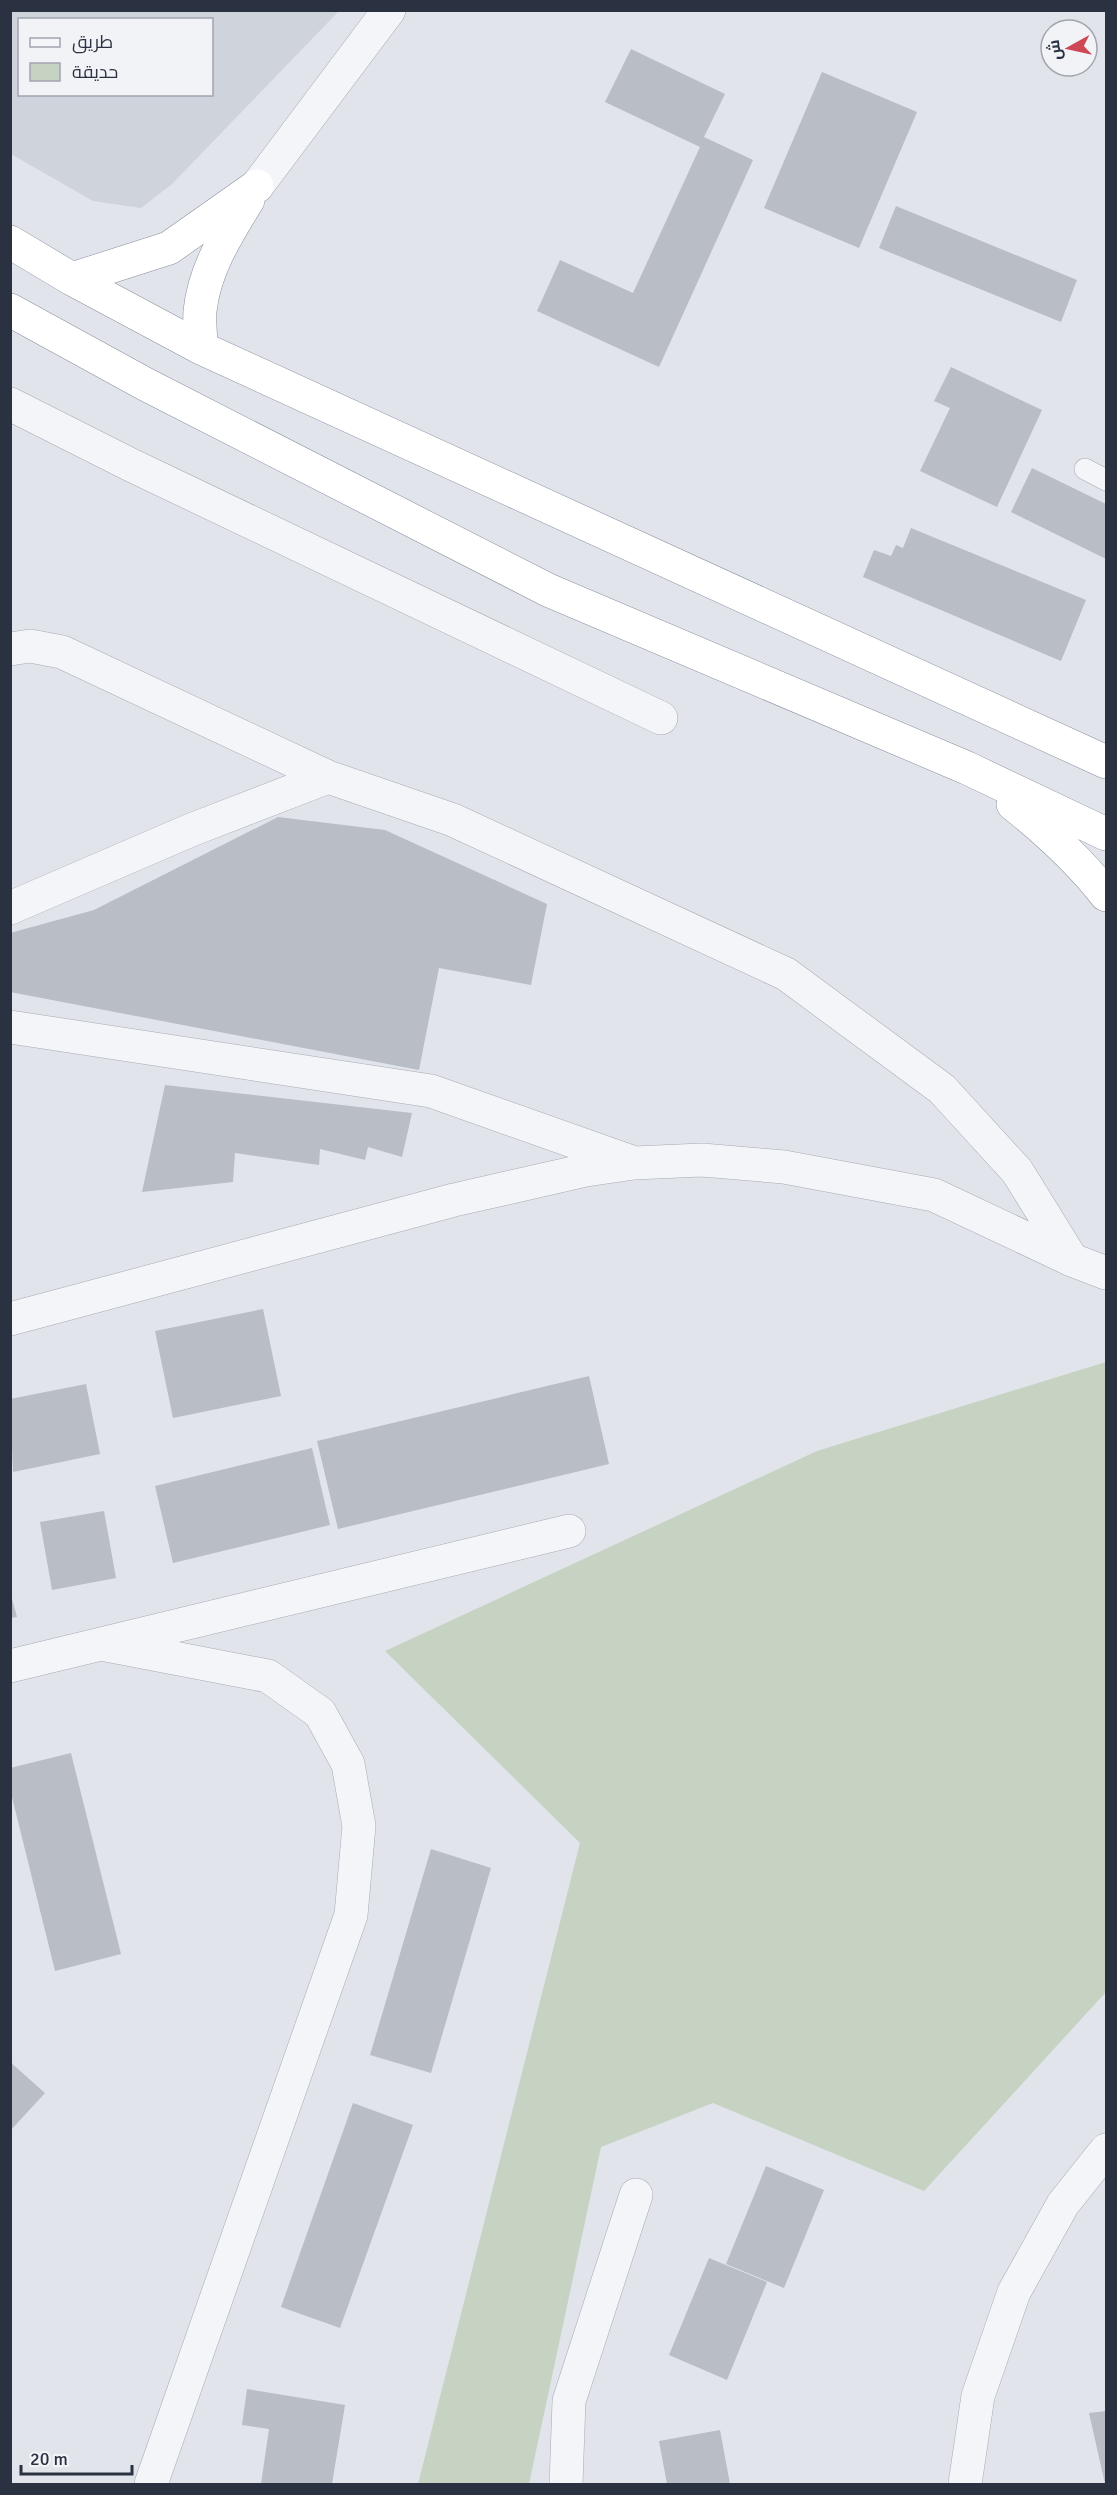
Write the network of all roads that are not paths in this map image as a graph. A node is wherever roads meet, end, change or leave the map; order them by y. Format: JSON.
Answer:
{"nodes":[{"id":1,"x":389,"y":10,"type":"edge"},
{"id":2,"x":257,"y":186,"type":"junction"},
{"id":3,"x":10,"y":242,"type":"edge"},
{"id":4,"x":72,"y":279,"type":"junction"},
{"id":5,"x":10,"y":310,"type":"edge"},
{"id":6,"x":201,"y":348,"type":"junction"},
{"id":7,"x":10,"y":404,"type":"edge"},
{"id":8,"x":1085,"y":469,"type":"dead end"},
{"id":9,"x":1107,"y":480,"type":"edge"},
{"id":10,"x":17,"y":646,"type":"edge"},
{"id":11,"x":661,"y":718,"type":"dead end"},
{"id":12,"x":1107,"y":762,"type":"edge"},
{"id":13,"x":967,"y":768,"type":"junction"},
{"id":14,"x":328,"y":777,"type":"junction"},
{"id":15,"x":1107,"y":834,"type":"edge"},
{"id":16,"x":1107,"y":895,"type":"edge"},
{"id":17,"x":10,"y":908,"type":"edge"},
{"id":18,"x":10,"y":1027,"type":"edge"},
{"id":19,"x":634,"y":1163,"type":"junction"},
{"id":20,"x":1072,"y":1260,"type":"junction"},
{"id":21,"x":1107,"y":1273,"type":"edge"},
{"id":22,"x":10,"y":1319,"type":"edge"},
{"id":23,"x":569,"y":1531,"type":"dead end"},
{"id":24,"x":101,"y":1644,"type":"junction"},
{"id":25,"x":10,"y":1666,"type":"edge"},
{"id":26,"x":1107,"y":2150,"type":"edge"},
{"id":27,"x":636,"y":2195,"type":"dead end"},
{"id":28,"x":151,"y":2484,"type":"edge"},
{"id":29,"x":566,"y":2484,"type":"edge"},
{"id":30,"x":965,"y":2484,"type":"edge"}],
"edges":[{"from":1,"to":2,"type":"street"},
{"from":2,"to":4,"type":"highway"},
{"from":2,"to":6,"type":"highway"},
{"from":3,"to":4,"type":"highway"},
{"from":4,"to":6,"type":"highway"},
{"from":5,"to":13,"type":"highway"},
{"from":6,"to":12,"type":"highway"},
{"from":7,"to":11,"type":"street"},
{"from":8,"to":9,"type":"lane"},
{"from":10,"to":14,"type":"street"},
{"from":13,"to":15,"type":"highway"},
{"from":13,"to":16,"type":"highway"},
{"from":14,"to":17,"type":"street"},
{"from":14,"to":20,"type":"street"},
{"from":18,"to":19,"type":"street"},
{"from":19,"to":20,"type":"street"},
{"from":19,"to":22,"type":"street"},
{"from":20,"to":21,"type":"street"},
{"from":23,"to":24,"type":"street"},
{"from":24,"to":25,"type":"street"},
{"from":24,"to":28,"type":"street"},
{"from":26,"to":30,"type":"street"},
{"from":27,"to":29,"type":"street"}]}
